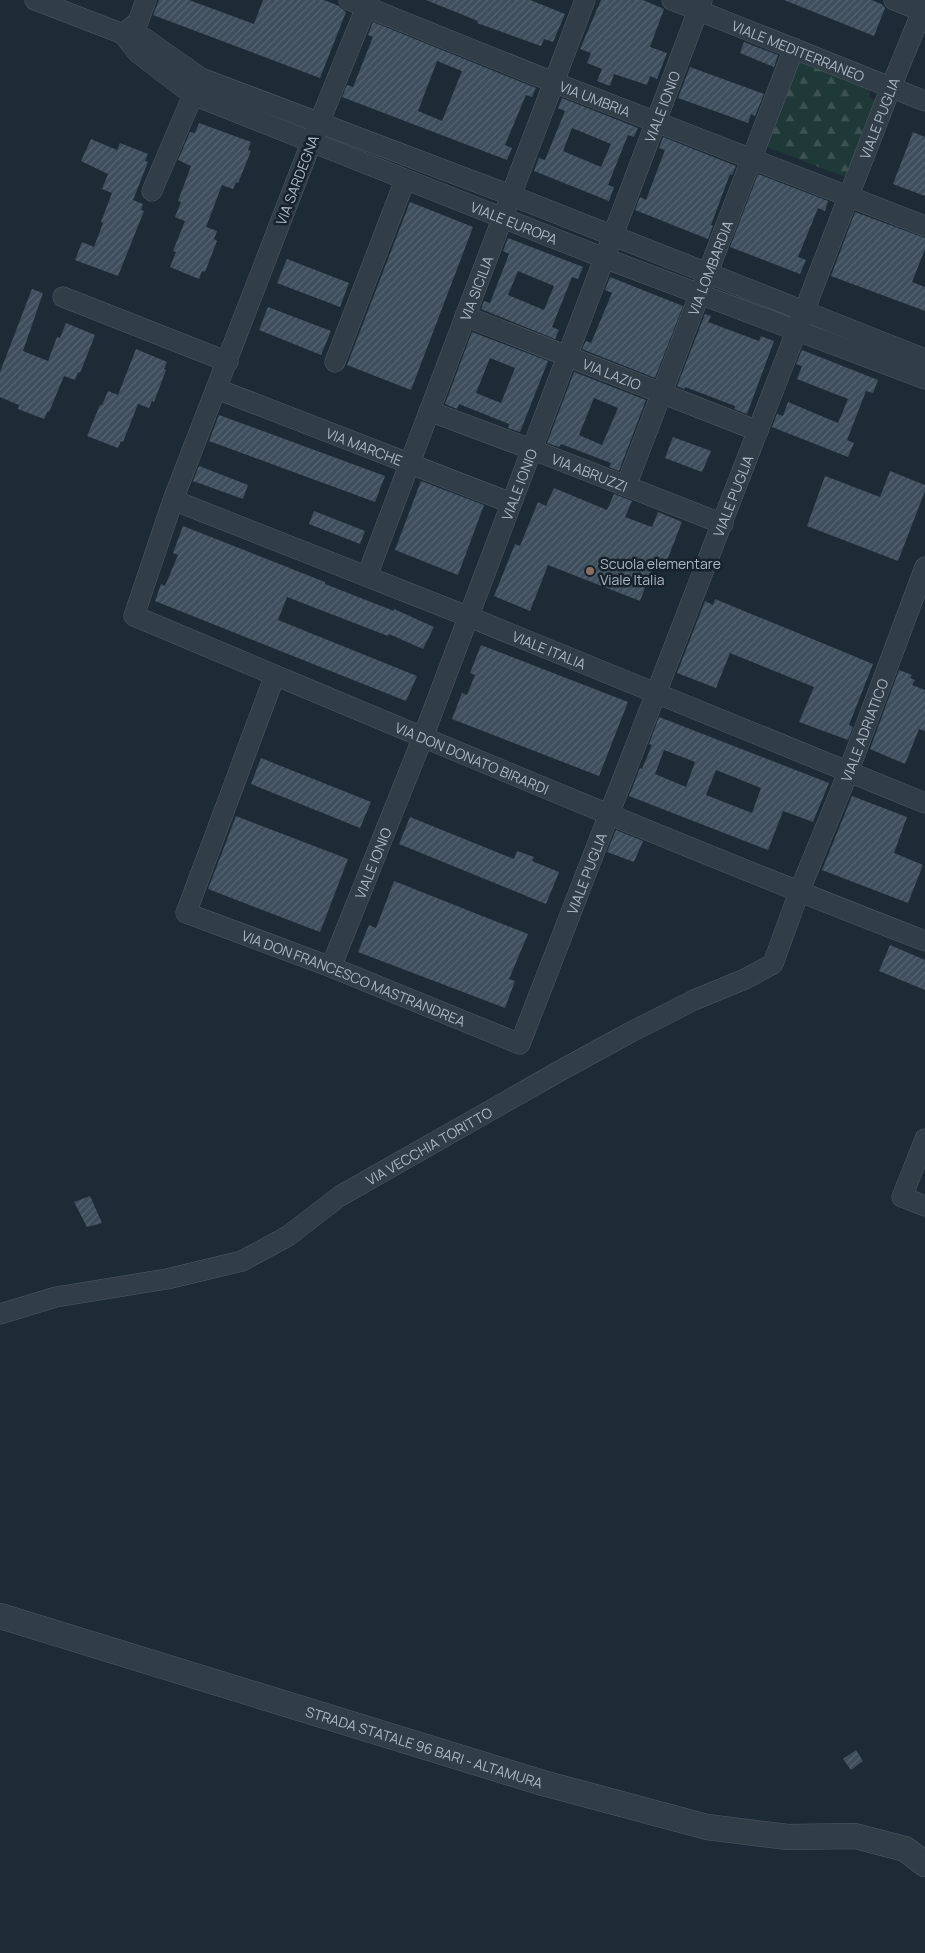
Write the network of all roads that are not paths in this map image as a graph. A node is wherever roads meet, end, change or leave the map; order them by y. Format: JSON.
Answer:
{"nodes":[{"id":1,"x":35,"y":0,"type":"edge"},
{"id":2,"x":146,"y":0,"type":"edge"},
{"id":3,"x":585,"y":0,"type":"edge"},
{"id":4,"x":672,"y":0,"type":"edge"},
{"id":5,"x":894,"y":0,"type":"edge"},
{"id":6,"x":362,"y":2,"type":"edge"},
{"id":7,"x":700,"y":5,"type":"edge"},
{"id":8,"x":924,"y":8,"type":"edge"},
{"id":9,"x":123,"y":34,"type":"junction"},
{"id":10,"x":794,"y":48,"type":"junction"},
{"id":11,"x":553,"y":82,"type":"junction"},
{"id":12,"x":891,"y":87,"type":"junction"},
{"id":13,"x":192,"y":96,"type":"junction"},
{"id":14,"x":925,"y":101,"type":"edge"},
{"id":15,"x":320,"y":122,"type":"junction"},
{"id":16,"x":655,"y":122,"type":"junction"},
{"id":17,"x":311,"y":143,"type":"junction"},
{"id":18,"x":751,"y":159,"type":"junction"},
{"id":19,"x":405,"y":180,"type":"junction"},
{"id":20,"x":152,"y":192,"type":"dead end"},
{"id":21,"x":510,"y":195,"type":"junction"},
{"id":22,"x":849,"y":197,"type":"junction"},
{"id":23,"x":502,"y":218,"type":"junction"},
{"id":24,"x":925,"y":226,"type":"edge"},
{"id":25,"x":612,"y":236,"type":"junction"},
{"id":26,"x":604,"y":258,"type":"junction"},
{"id":27,"x":706,"y":274,"type":"junction"},
{"id":28,"x":699,"y":293,"type":"junction"},
{"id":29,"x":63,"y":297,"type":"dead end"},
{"id":30,"x":465,"y":316,"type":"junction"},
{"id":31,"x":800,"y":321,"type":"junction"},
{"id":32,"x":567,"y":356,"type":"junction"},
{"id":33,"x":925,"y":359,"type":"edge"},
{"id":34,"x":228,"y":362,"type":"junction"},
{"id":35,"x":335,"y":362,"type":"dead end"},
{"id":36,"x":925,"y":379,"type":"edge"},
{"id":37,"x":216,"y":389,"type":"junction"},
{"id":38,"x":661,"y":392,"type":"junction"},
{"id":39,"x":429,"y":411,"type":"junction"},
{"id":40,"x":758,"y":430,"type":"junction"},
{"id":41,"x":531,"y":449,"type":"junction"},
{"id":42,"x":409,"y":464,"type":"junction"},
{"id":43,"x":626,"y":486,"type":"junction"},
{"id":44,"x":173,"y":500,"type":"junction"},
{"id":45,"x":511,"y":503,"type":"junction"},
{"id":46,"x":723,"y":524,"type":"junction"},
{"id":47,"x":925,"y":567,"type":"edge"},
{"id":48,"x":367,"y":576,"type":"junction"},
{"id":49,"x":468,"y":616,"type":"junction"},
{"id":50,"x":275,"y":675,"type":"junction"},
{"id":51,"x":657,"y":693,"type":"junction"},
{"id":52,"x":423,"y":737,"type":"junction"},
{"id":53,"x":848,"y":773,"type":"junction"},
{"id":54,"x":925,"y":803,"type":"edge"},
{"id":55,"x":609,"y":813,"type":"junction"},
{"id":56,"x":799,"y":892,"type":"junction"},
{"id":57,"x":925,"y":941,"type":"edge"},
{"id":58,"x":331,"y":967,"type":"junction"},
{"id":59,"x":520,"y":1044,"type":"joint"},
{"id":60,"x":925,"y":1139,"type":"edge"},
{"id":61,"x":925,"y":1206,"type":"edge"},
{"id":62,"x":0,"y":1314,"type":"edge"},
{"id":63,"x":0,"y":1616,"type":"edge"},
{"id":64,"x":925,"y":1864,"type":"edge"}],
"edges":[{"from":1,"to":9,"type":"street","name":"VIALE EUROPA"},
{"from":2,"to":9,"type":"street"},
{"from":3,"to":11,"type":"street","name":"VIA SICILIA"},
{"from":4,"to":7,"type":"street","name":"VIALE MEDITERRANEO"},
{"from":5,"to":8,"type":"street"},
{"from":6,"to":11,"type":"street","name":"VIA UMBRIA"},
{"from":6,"to":15,"type":"street","name":"VIA SARDEGNA"},
{"from":7,"to":10,"type":"street","name":"VIALE MEDITERRANEO"},
{"from":7,"to":16,"type":"street","name":"VIALE IONIO"},
{"from":8,"to":12,"type":"street","name":"VIALE PUGLIA"},
{"from":9,"to":13,"type":"street","name":"VIALE EUROPA"},
{"from":9,"to":15,"type":"street","name":"VIALE EUROPA"},
{"from":10,"to":12,"type":"street","name":"VIALE MEDITERRANEO"},
{"from":10,"to":18,"type":"street","name":"VIA LOMBARDIA"},
{"from":11,"to":16,"type":"street","name":"VIA UMBRIA"},
{"from":11,"to":21,"type":"street","name":"VIA SICILIA"},
{"from":12,"to":14,"type":"street","name":"VIALE MEDITERRANEO"},
{"from":12,"to":22,"type":"street","name":"VIALE PUGLIA"},
{"from":13,"to":17,"type":"street","name":"VIALE EUROPA"},
{"from":13,"to":20,"type":"street"},
{"from":15,"to":17,"type":"street","name":"VIA SARDEGNA"},
{"from":15,"to":21,"type":"street","name":"VIALE EUROPA"},
{"from":16,"to":18,"type":"street","name":"VIA UMBRIA"},
{"from":16,"to":25,"type":"street","name":"VIALE IONIO"},
{"from":17,"to":19,"type":"street","name":"VIALE EUROPA"},
{"from":17,"to":34,"type":"street","name":"VIA SARDEGNA"},
{"from":18,"to":22,"type":"street","name":"VIA UMBRIA"},
{"from":18,"to":27,"type":"street","name":"VIA LOMBARDIA"},
{"from":19,"to":23,"type":"street","name":"VIALE EUROPA"},
{"from":19,"to":35,"type":"street"},
{"from":21,"to":23,"type":"street","name":"VIA SICILIA"},
{"from":21,"to":25,"type":"street","name":"VIALE EUROPA"},
{"from":22,"to":24,"type":"street","name":"VIA UMBRIA"},
{"from":22,"to":31,"type":"street","name":"VIALE PUGLIA"},
{"from":23,"to":26,"type":"street","name":"VIALE EUROPA"},
{"from":23,"to":30,"type":"street","name":"VIA SICILIA"},
{"from":25,"to":26,"type":"street","name":"VIALE IONIO"},
{"from":25,"to":27,"type":"street","name":"VIALE EUROPA"},
{"from":26,"to":28,"type":"street","name":"VIALE EUROPA"},
{"from":26,"to":32,"type":"street","name":"VIALE IONIO"},
{"from":27,"to":28,"type":"street","name":"VIA LOMBARDIA"},
{"from":27,"to":31,"type":"street","name":"VIALE EUROPA"},
{"from":28,"to":31,"type":"street","name":"VIALE EUROPA"},
{"from":28,"to":38,"type":"street","name":"VIA LOMBARDIA"},
{"from":29,"to":34,"type":"street"},
{"from":30,"to":32,"type":"street","name":"VIA LAZIO"},
{"from":30,"to":39,"type":"street","name":"VIA SICILIA"},
{"from":31,"to":33,"type":"street","name":"VIALE EUROPA"},
{"from":31,"to":36,"type":"street","name":"VIALE EUROPA"},
{"from":31,"to":40,"type":"street","name":"VIALE PUGLIA"},
{"from":32,"to":38,"type":"street","name":"VIA LAZIO"},
{"from":32,"to":41,"type":"street","name":"VIALE IONIO"},
{"from":34,"to":37,"type":"street","name":"VIA SARDEGNA"},
{"from":37,"to":42,"type":"street","name":"VIA MARCHE"},
{"from":37,"to":44,"type":"street","name":"VIA SARDEGNA"},
{"from":38,"to":40,"type":"street","name":"VIA LAZIO"},
{"from":38,"to":43,"type":"street","name":"VIA LOMBARDIA"},
{"from":39,"to":41,"type":"street","name":"VIA ABRUZZI"},
{"from":39,"to":42,"type":"street","name":"VIA SICILIA"},
{"from":40,"to":46,"type":"street","name":"VIALE PUGLIA"},
{"from":41,"to":43,"type":"street","name":"VIA ABRUZZI"},
{"from":41,"to":45,"type":"street","name":"VIALE IONIO"},
{"from":42,"to":45,"type":"street","name":"VIA MARCHE"},
{"from":42,"to":48,"type":"street","name":"VIA SICILIA"},
{"from":43,"to":46,"type":"street","name":"VIA ABRUZZI"},
{"from":44,"to":48,"type":"street","name":"VIALE ITALIA"},
{"from":44,"to":50,"type":"street","name":"VIA DON DONATO BIRARDI"},
{"from":45,"to":49,"type":"street","name":"VIALE IONIO"},
{"from":46,"to":51,"type":"street","name":"VIALE PUGLIA"},
{"from":47,"to":53,"type":"street","name":"VIALE ADRIATICO"},
{"from":48,"to":49,"type":"street","name":"VIALE ITALIA"},
{"from":49,"to":51,"type":"street","name":"VIALE ITALIA"},
{"from":49,"to":52,"type":"street","name":"VIALE IONIO"},
{"from":50,"to":52,"type":"street","name":"VIA DON DONATO BIRARDI"},
{"from":50,"to":58,"type":"street","name":"VIA DON FRANCESCO MASTRANDREA"},
{"from":51,"to":53,"type":"street","name":"VIALE ITALIA"},
{"from":51,"to":55,"type":"street","name":"VIALE PUGLIA"},
{"from":52,"to":55,"type":"street","name":"VIA DON DONATO BIRARDI"},
{"from":52,"to":58,"type":"street","name":"VIALE IONIO"},
{"from":53,"to":54,"type":"street","name":"VIALE ITALIA"},
{"from":53,"to":56,"type":"street","name":"VIALE ADRIATICO"},
{"from":55,"to":56,"type":"street","name":"VIA DON DONATO BIRARDI"},
{"from":55,"to":59,"type":"street","name":"VIALE PUGLIA"},
{"from":56,"to":57,"type":"street","name":"VIA DON DONATO BIRARDI"},
{"from":56,"to":62,"type":"street","name":"VIA VECCHIA TORITTO"},
{"from":58,"to":59,"type":"street","name":"VIA DON FRANCESCO MASTRANDREA"},
{"from":60,"to":61,"type":"street"},
{"from":63,"to":64,"type":"street","name":"STRADA STATALE 96 BARI - ALTAMURA"}]}
